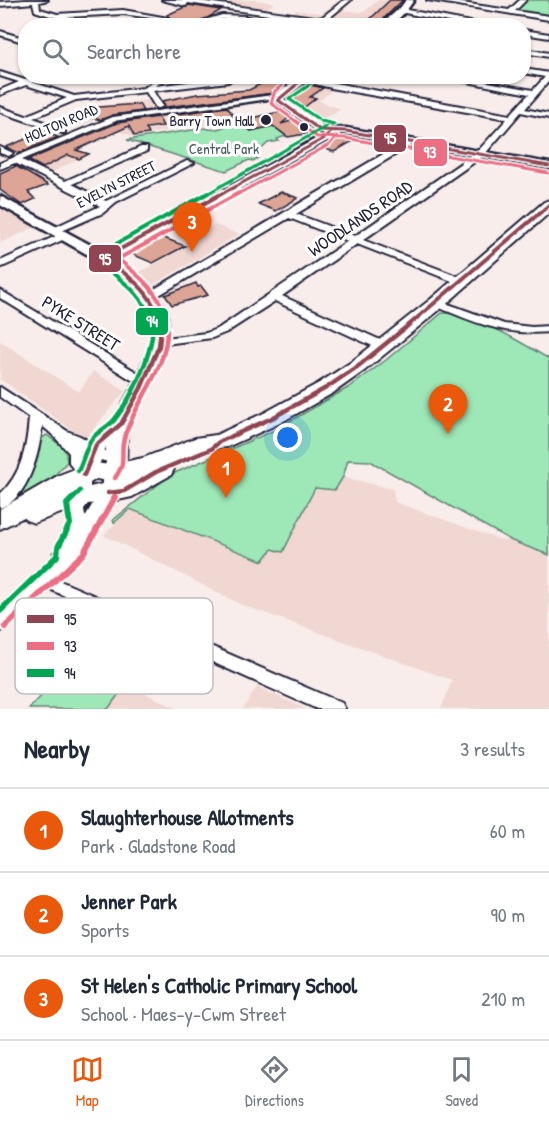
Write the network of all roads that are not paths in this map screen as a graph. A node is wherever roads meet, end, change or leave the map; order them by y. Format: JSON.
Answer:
{"nodes":[{"id":1,"x":38,"y":0,"type":"edge"},
{"id":2,"x":45,"y":0,"type":"edge"},
{"id":3,"x":165,"y":0,"type":"edge"},
{"id":4,"x":179,"y":0,"type":"edge"},
{"id":5,"x":348,"y":0,"type":"edge"},
{"id":6,"x":410,"y":0,"type":"edge"},
{"id":7,"x":430,"y":0,"type":"edge"},
{"id":8,"x":524,"y":0,"type":"edge"},
{"id":9,"x":0,"y":4,"type":"edge"},
{"id":10,"x":217,"y":5,"type":"junction"},
{"id":11,"x":7,"y":10,"type":"dead end"},
{"id":12,"x":402,"y":11,"type":"junction"},
{"id":13,"x":273,"y":12,"type":"junction"},
{"id":14,"x":511,"y":12,"type":"junction"},
{"id":15,"x":58,"y":16,"type":"junction"},
{"id":16,"x":64,"y":18,"type":"edge"},
{"id":17,"x":165,"y":18,"type":"dead end"},
{"id":18,"x":216,"y":18,"type":"edge"},
{"id":19,"x":236,"y":18,"type":"edge"},
{"id":20,"x":264,"y":18,"type":"edge"},
{"id":21,"x":311,"y":18,"type":"edge"},
{"id":22,"x":326,"y":18,"type":"edge"},
{"id":23,"x":393,"y":18,"type":"edge"},
{"id":24,"x":439,"y":18,"type":"edge"},
{"id":25,"x":549,"y":18,"type":"edge"},
{"id":26,"x":0,"y":33,"type":"edge"},
{"id":27,"x":531,"y":33,"type":"edge"},
{"id":28,"x":549,"y":36,"type":"edge"},
{"id":29,"x":18,"y":39,"type":"edge"},
{"id":30,"x":531,"y":52,"type":"edge"},
{"id":31,"x":549,"y":55,"type":"edge"},
{"id":32,"x":0,"y":74,"type":"edge"},
{"id":33,"x":531,"y":74,"type":"edge"},
{"id":34,"x":18,"y":80,"type":"edge"},
{"id":35,"x":548,"y":80,"type":"edge"},
{"id":36,"x":21,"y":84,"type":"edge"},
{"id":37,"x":32,"y":84,"type":"edge"},
{"id":38,"x":153,"y":84,"type":"edge"},
{"id":39,"x":196,"y":84,"type":"edge"},
{"id":40,"x":298,"y":84,"type":"edge"},
{"id":41,"x":327,"y":84,"type":"edge"},
{"id":42,"x":491,"y":84,"type":"edge"},
{"id":43,"x":148,"y":90,"type":"junction"},
{"id":44,"x":0,"y":93,"type":"edge"},
{"id":45,"x":535,"y":93,"type":"junction"},
{"id":46,"x":280,"y":96,"type":"junction"},
{"id":47,"x":74,"y":98,"type":"junction"},
{"id":48,"x":0,"y":109,"type":"edge"},
{"id":49,"x":161,"y":109,"type":"junction"},
{"id":50,"x":521,"y":110,"type":"junction"},
{"id":51,"x":549,"y":116,"type":"edge"},
{"id":52,"x":27,"y":118,"type":"junction"},
{"id":53,"x":113,"y":118,"type":"joint"},
{"id":54,"x":512,"y":118,"type":"junction"},
{"id":55,"x":62,"y":131,"type":"joint"},
{"id":56,"x":332,"y":131,"type":"junction"},
{"id":57,"x":72,"y":134,"type":"junction"},
{"id":58,"x":410,"y":142,"type":"junction"},
{"id":59,"x":144,"y":149,"type":"dead end"},
{"id":60,"x":0,"y":150,"type":"edge"},
{"id":61,"x":480,"y":154,"type":"junction"},
{"id":62,"x":14,"y":157,"type":"junction"},
{"id":63,"x":190,"y":163,"type":"dead end"},
{"id":64,"x":0,"y":166,"type":"edge"},
{"id":65,"x":549,"y":166,"type":"edge"},
{"id":66,"x":63,"y":185,"type":"junction"},
{"id":67,"x":0,"y":200,"type":"edge"},
{"id":68,"x":106,"y":205,"type":"junction"},
{"id":69,"x":549,"y":205,"type":"edge"},
{"id":70,"x":288,"y":214,"type":"junction"},
{"id":71,"x":59,"y":233,"type":"junction"},
{"id":72,"x":356,"y":241,"type":"junction"},
{"id":73,"x":104,"y":258,"type":"junction"},
{"id":74,"x":0,"y":265,"type":"edge"},
{"id":75,"x":461,"y":281,"type":"junction"},
{"id":76,"x":0,"y":293,"type":"edge"},
{"id":77,"x":150,"y":296,"type":"junction"},
{"id":78,"x":274,"y":297,"type":"junction"},
{"id":79,"x":437,"y":303,"type":"junction"},
{"id":80,"x":549,"y":329,"type":"edge"},
{"id":81,"x":161,"y":342,"type":"junction"},
{"id":82,"x":382,"y":346,"type":"junction"},
{"id":83,"x":144,"y":382,"type":"junction"},
{"id":84,"x":0,"y":391,"type":"edge"},
{"id":85,"x":36,"y":417,"type":"junction"},
{"id":86,"x":116,"y":431,"type":"junction"},
{"id":87,"x":62,"y":434,"type":"junction"},
{"id":88,"x":93,"y":452,"type":"junction"},
{"id":89,"x":100,"y":479,"type":"junction"},
{"id":90,"x":0,"y":503,"type":"edge"},
{"id":91,"x":0,"y":520,"type":"edge"},
{"id":92,"x":0,"y":532,"type":"edge"},
{"id":93,"x":44,"y":580,"type":"junction"},
{"id":94,"x":25,"y":598,"type":"edge"},
{"id":95,"x":85,"y":598,"type":"edge"},
{"id":96,"x":15,"y":608,"type":"edge"},
{"id":97,"x":0,"y":622,"type":"edge"},
{"id":98,"x":213,"y":655,"type":"edge"},
{"id":99,"x":336,"y":709,"type":"edge"}],
"edges":[{"from":1,"to":2,"type":"street"},
{"from":1,"to":9,"type":"street"},
{"from":1,"to":15,"type":"street"},
{"from":3,"to":10,"type":"street"},
{"from":4,"to":10,"type":"street"},
{"from":5,"to":22,"type":"street"},
{"from":6,"to":12,"type":"main road"},
{"from":7,"to":14,"type":"street"},
{"from":8,"to":14,"type":"street"},
{"from":9,"to":11,"type":"street"},
{"from":10,"to":13,"type":"street"},
{"from":12,"to":23,"type":"main road"},
{"from":12,"to":24,"type":"street"},
{"from":13,"to":20,"type":"street"},
{"from":13,"to":21,"type":"street"},
{"from":14,"to":25,"type":"street"},
{"from":15,"to":16,"type":"street"},
{"from":15,"to":17,"type":"street"},
{"from":18,"to":19,"type":"street"},
{"from":26,"to":29,"type":"street"},
{"from":27,"to":28,"type":"street"},
{"from":30,"to":31,"type":"street"},
{"from":32,"to":34,"type":"street"},
{"from":33,"to":35,"type":"street"},
{"from":35,"to":45,"type":"street","name":"WOODLANDS ROAD"},
{"from":36,"to":44,"type":"street"},
{"from":37,"to":47,"type":"street"},
{"from":38,"to":43,"type":"street"},
{"from":39,"to":43,"type":"street"},
{"from":40,"to":46,"type":"main road","name":"HOLTON ROAD"},
{"from":41,"to":54,"type":"street"},
{"from":42,"to":45,"type":"street"},
{"from":43,"to":47,"type":"street"},
{"from":43,"to":49,"type":"street"},
{"from":45,"to":50,"type":"street","name":"WOODLANDS ROAD"},
{"from":46,"to":49,"type":"street","name":"HOLTON ROAD"},
{"from":46,"to":56,"type":"main road"},
{"from":47,"to":52,"type":"street"},
{"from":48,"to":52,"type":"street"},
{"from":49,"to":53,"type":"street","name":"HOLTON ROAD"},
{"from":50,"to":51,"type":"street"},
{"from":50,"to":54,"type":"street","name":"WOODLANDS ROAD"},
{"from":52,"to":55,"type":"street"},
{"from":53,"to":57,"type":"street","name":"HOLTON ROAD"},
{"from":54,"to":61,"type":"street","name":"WOODLANDS ROAD"},
{"from":55,"to":57,"type":"street"},
{"from":56,"to":58,"type":"street"},
{"from":56,"to":73,"type":"main road"},
{"from":57,"to":62,"type":"street","name":"HOLTON ROAD"},
{"from":58,"to":61,"type":"street"},
{"from":58,"to":70,"type":"street"},
{"from":59,"to":66,"type":"street"},
{"from":60,"to":62,"type":"street"},
{"from":61,"to":65,"type":"street"},
{"from":61,"to":72,"type":"street","name":"WOODLANDS ROAD"},
{"from":62,"to":64,"type":"street","name":"HOLTON ROAD"},
{"from":62,"to":66,"type":"street"},
{"from":63,"to":68,"type":"street","name":"EVELYN STREET"},
{"from":66,"to":68,"type":"street"},
{"from":67,"to":71,"type":"street"},
{"from":68,"to":71,"type":"street","name":"EVELYN STREET"},
{"from":69,"to":75,"type":"main road"},
{"from":70,"to":72,"type":"street"},
{"from":70,"to":77,"type":"street"},
{"from":71,"to":73,"type":"street"},
{"from":71,"to":74,"type":"street","name":"EVELYN STREET"},
{"from":72,"to":75,"type":"street"},
{"from":72,"to":78,"type":"street","name":"WOODLANDS ROAD"},
{"from":73,"to":77,"type":"main road"},
{"from":75,"to":79,"type":"main road"},
{"from":76,"to":83,"type":"street","name":"PYKE STREET"},
{"from":77,"to":81,"type":"main road"},
{"from":78,"to":81,"type":"street","name":"WOODLANDS ROAD"},
{"from":78,"to":82,"type":"street"},
{"from":79,"to":80,"type":"street"},
{"from":79,"to":82,"type":"main road"},
{"from":81,"to":83,"type":"main road"},
{"from":82,"to":89,"type":"main road"},
{"from":83,"to":86,"type":"main road"},
{"from":84,"to":85,"type":"street"},
{"from":85,"to":87,"type":"street"},
{"from":85,"to":90,"type":"street"},
{"from":86,"to":88,"type":"main road"},
{"from":86,"to":89,"type":"main road"},
{"from":87,"to":88,"type":"street"},
{"from":87,"to":89,"type":"street"},
{"from":88,"to":89,"type":"main road"},
{"from":89,"to":91,"type":"main road"},
{"from":89,"to":92,"type":"main road"},
{"from":89,"to":93,"type":"street"},
{"from":93,"to":94,"type":"street"},
{"from":93,"to":95,"type":"street"},
{"from":96,"to":97,"type":"street"},
{"from":98,"to":99,"type":"street"}]}
